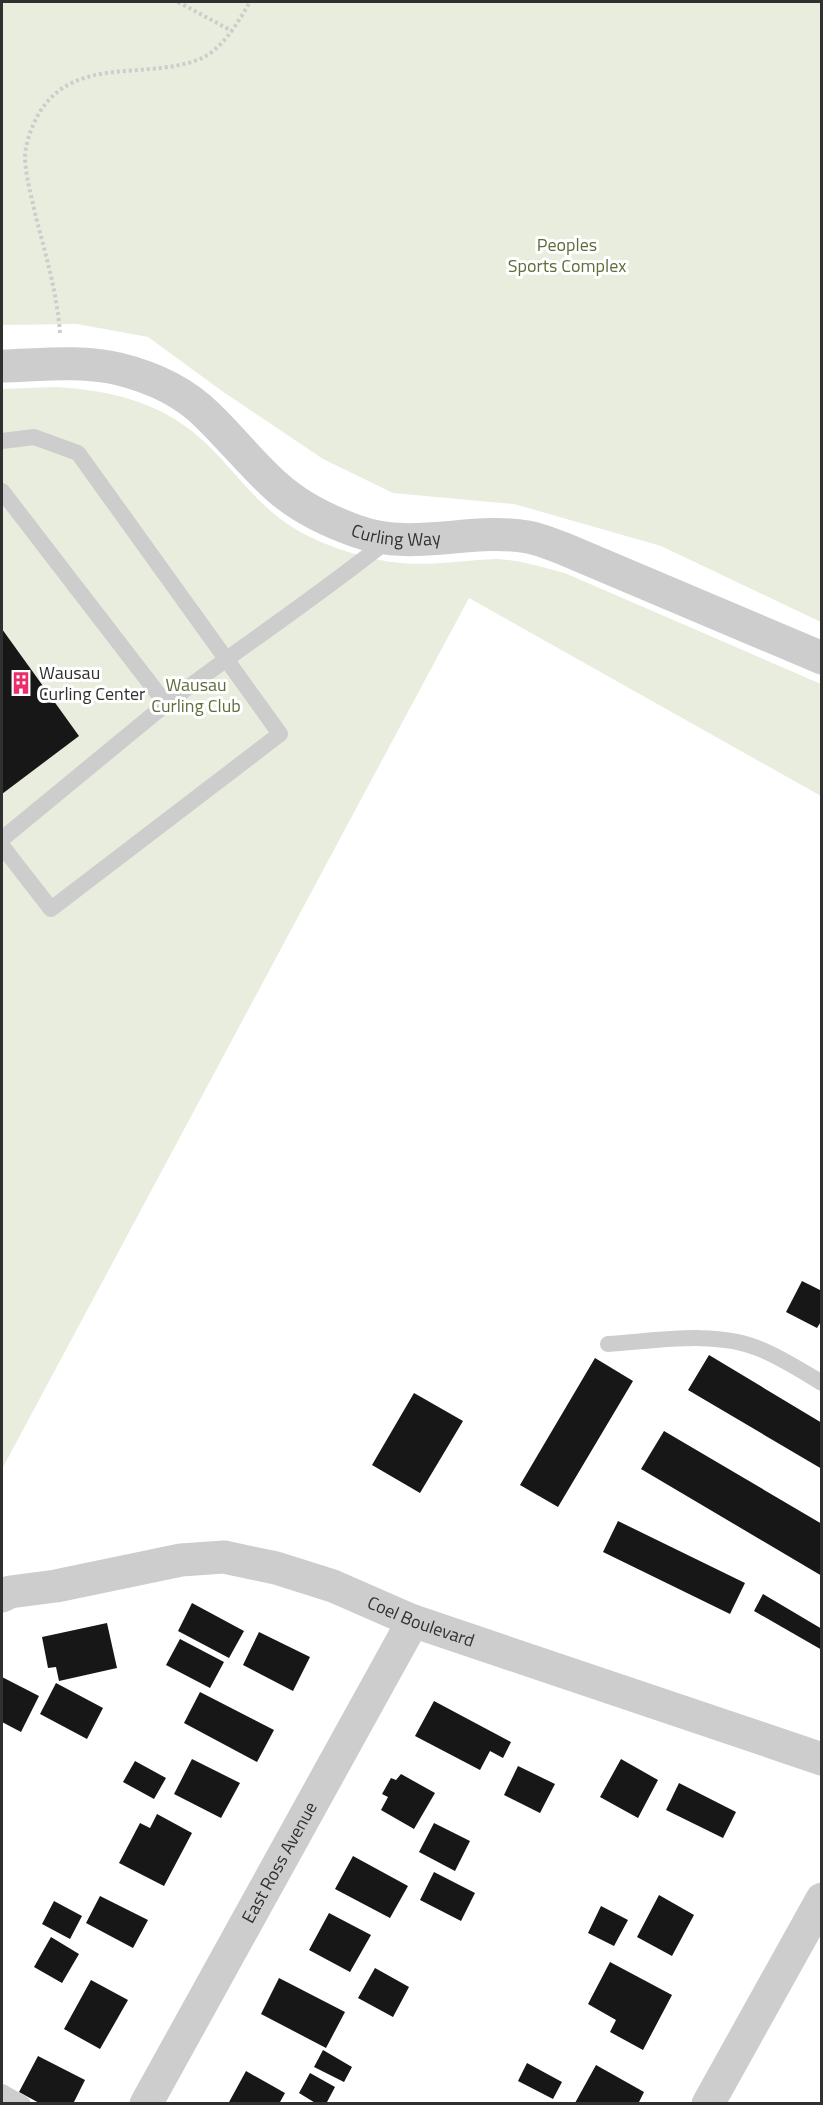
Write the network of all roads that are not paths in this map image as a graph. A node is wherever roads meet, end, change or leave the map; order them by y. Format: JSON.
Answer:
{"nodes":[{"id":1,"x":2,"y":366,"type":"edge"},
{"id":2,"x":2,"y":441,"type":"edge"},
{"id":3,"x":2,"y":492,"type":"edge"},
{"id":4,"x":389,"y":539,"type":"junction"},
{"id":5,"x":226,"y":658,"type":"junction"},
{"id":6,"x":822,"y":658,"type":"edge"},
{"id":7,"x":166,"y":704,"type":"junction"},
{"id":8,"x":2,"y":839,"type":"edge"},
{"id":9,"x":2,"y":846,"type":"edge"},
{"id":10,"x":608,"y":1344,"type":"dead end"},
{"id":11,"x":822,"y":1383,"type":"edge"},
{"id":12,"x":6,"y":1594,"type":"edge"},
{"id":13,"x":413,"y":1621,"type":"junction"},
{"id":14,"x":822,"y":1759,"type":"edge"},
{"id":15,"x":822,"y":1899,"type":"edge"},
{"id":16,"x":2,"y":2092,"type":"edge"},
{"id":17,"x":23,"y":2103,"type":"edge"},
{"id":18,"x":146,"y":2103,"type":"edge"},
{"id":19,"x":708,"y":2103,"type":"edge"}],
"edges":[{"from":1,"to":4,"type":"street","name":"Curling Way"},
{"from":2,"to":5,"type":"lane"},
{"from":3,"to":7,"type":"lane"},
{"from":4,"to":5,"type":"lane"},
{"from":4,"to":6,"type":"street","name":"Curling Way"},
{"from":5,"to":7,"type":"lane"},
{"from":5,"to":9,"type":"lane"},
{"from":7,"to":8,"type":"lane"},
{"from":10,"to":11,"type":"lane"},
{"from":12,"to":13,"type":"street","name":"Coel Boulevard"},
{"from":13,"to":14,"type":"street","name":"Coel Boulevard"},
{"from":13,"to":18,"type":"street","name":"East Ross Avenue"},
{"from":15,"to":19,"type":"street"},
{"from":16,"to":17,"type":"lane"}]}
